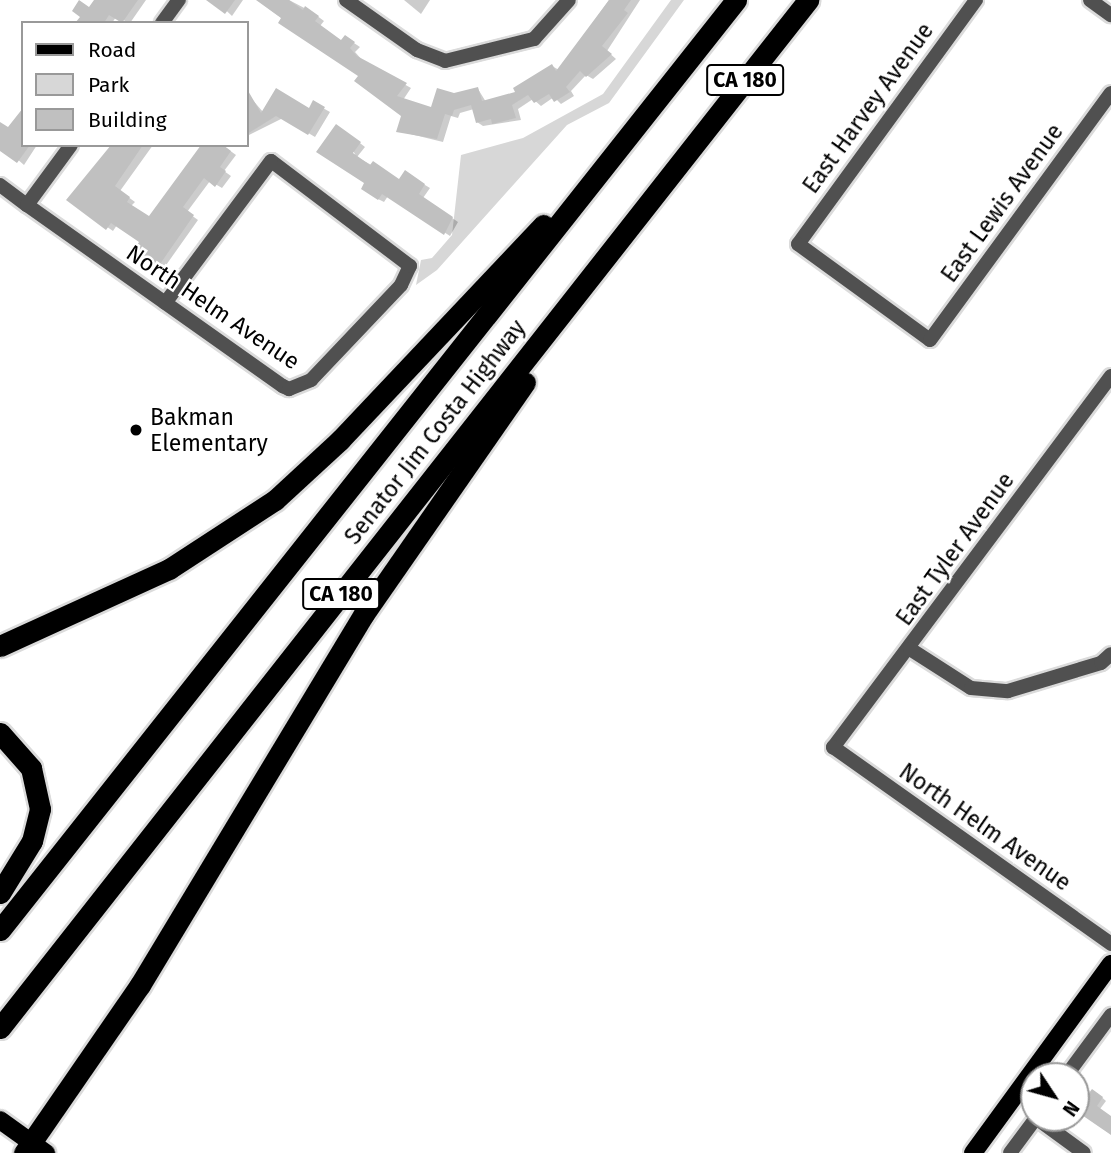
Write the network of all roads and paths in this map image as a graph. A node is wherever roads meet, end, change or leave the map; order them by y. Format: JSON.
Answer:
{"nodes":[{"id":1,"x":179,"y":0,"type":"edge"},
{"id":2,"x":346,"y":0,"type":"edge"},
{"id":3,"x":569,"y":0,"type":"edge"},
{"id":4,"x":736,"y":0,"type":"edge"},
{"id":5,"x":808,"y":0,"type":"edge"},
{"id":6,"x":976,"y":0,"type":"edge"},
{"id":7,"x":1090,"y":0,"type":"edge"},
{"id":8,"x":1111,"y":15,"type":"edge"},
{"id":9,"x":163,"y":21,"type":"edge"},
{"id":10,"x":1111,"y":93,"type":"edge"},
{"id":11,"x":639,"y":124,"type":"junction"},
{"id":12,"x":70,"y":147,"type":"edge"},
{"id":13,"x":682,"y":160,"type":"junction"},
{"id":14,"x":0,"y":185,"type":"edge"},
{"id":15,"x":27,"y":205,"type":"junction"},
{"id":16,"x":165,"y":303,"type":"junction"},
{"id":17,"x":930,"y":340,"type":"joint"},
{"id":18,"x":1111,"y":376,"type":"edge"},
{"id":19,"x":0,"y":646,"type":"edge"},
{"id":20,"x":910,"y":649,"type":"junction"},
{"id":21,"x":1111,"y":654,"type":"edge"},
{"id":22,"x":0,"y":733,"type":"edge"},
{"id":23,"x":833,"y":747,"type":"joint"},
{"id":24,"x":0,"y":893,"type":"edge"},
{"id":25,"x":0,"y":930,"type":"edge"},
{"id":26,"x":1111,"y":944,"type":"edge"},
{"id":27,"x":1108,"y":974,"type":"edge"},
{"id":28,"x":1111,"y":1015,"type":"edge"},
{"id":29,"x":0,"y":1028,"type":"edge"},
{"id":30,"x":1076,"y":1062,"type":"edge"},
{"id":31,"x":0,"y":1121,"type":"edge"},
{"id":32,"x":1026,"y":1132,"type":"edge"},
{"id":33,"x":1055,"y":1132,"type":"edge"},
{"id":34,"x":34,"y":1150,"type":"edge"},
{"id":35,"x":973,"y":1153,"type":"edge"},
{"id":36,"x":1010,"y":1153,"type":"edge"},
{"id":37,"x":1084,"y":1153,"type":"edge"}],
"edges":[{"from":1,"to":9,"type":"street"},
{"from":2,"to":3,"type":"street"},
{"from":4,"to":11,"type":"highway","name":"Senator Jim Costa Highway","number":"CA 180"},
{"from":5,"to":13,"type":"highway","name":"Senator Jim Costa Highway","number":"CA 180"},
{"from":6,"to":17,"type":"street","name":"East Harvey Avenue"},
{"from":7,"to":8,"type":"street"},
{"from":10,"to":17,"type":"street","name":"East Lewis Avenue"},
{"from":11,"to":19,"type":"highway"},
{"from":11,"to":25,"type":"highway","name":"Senator Jim Costa Highway","number":"CA 180"},
{"from":12,"to":15,"type":"street"},
{"from":13,"to":29,"type":"highway","name":"Senator Jim Costa Highway","number":"CA 180"},
{"from":13,"to":34,"type":"highway"},
{"from":14,"to":15,"type":"street","name":"North Helm Avenue"},
{"from":15,"to":16,"type":"street","name":"North Helm Avenue"},
{"from":16,"to":16,"type":"street","name":"North Helm Avenue"},
{"from":18,"to":20,"type":"street","name":"East Tyler Avenue"},
{"from":20,"to":21,"type":"street"},
{"from":20,"to":23,"type":"street","name":"East Tyler Avenue"},
{"from":22,"to":24,"type":"highway"},
{"from":23,"to":26,"type":"street","name":"North Helm Avenue"},
{"from":27,"to":35,"type":"main road"},
{"from":28,"to":30,"type":"street"},
{"from":31,"to":34,"type":"main road"},
{"from":32,"to":36,"type":"street"},
{"from":33,"to":37,"type":"street"}]}
